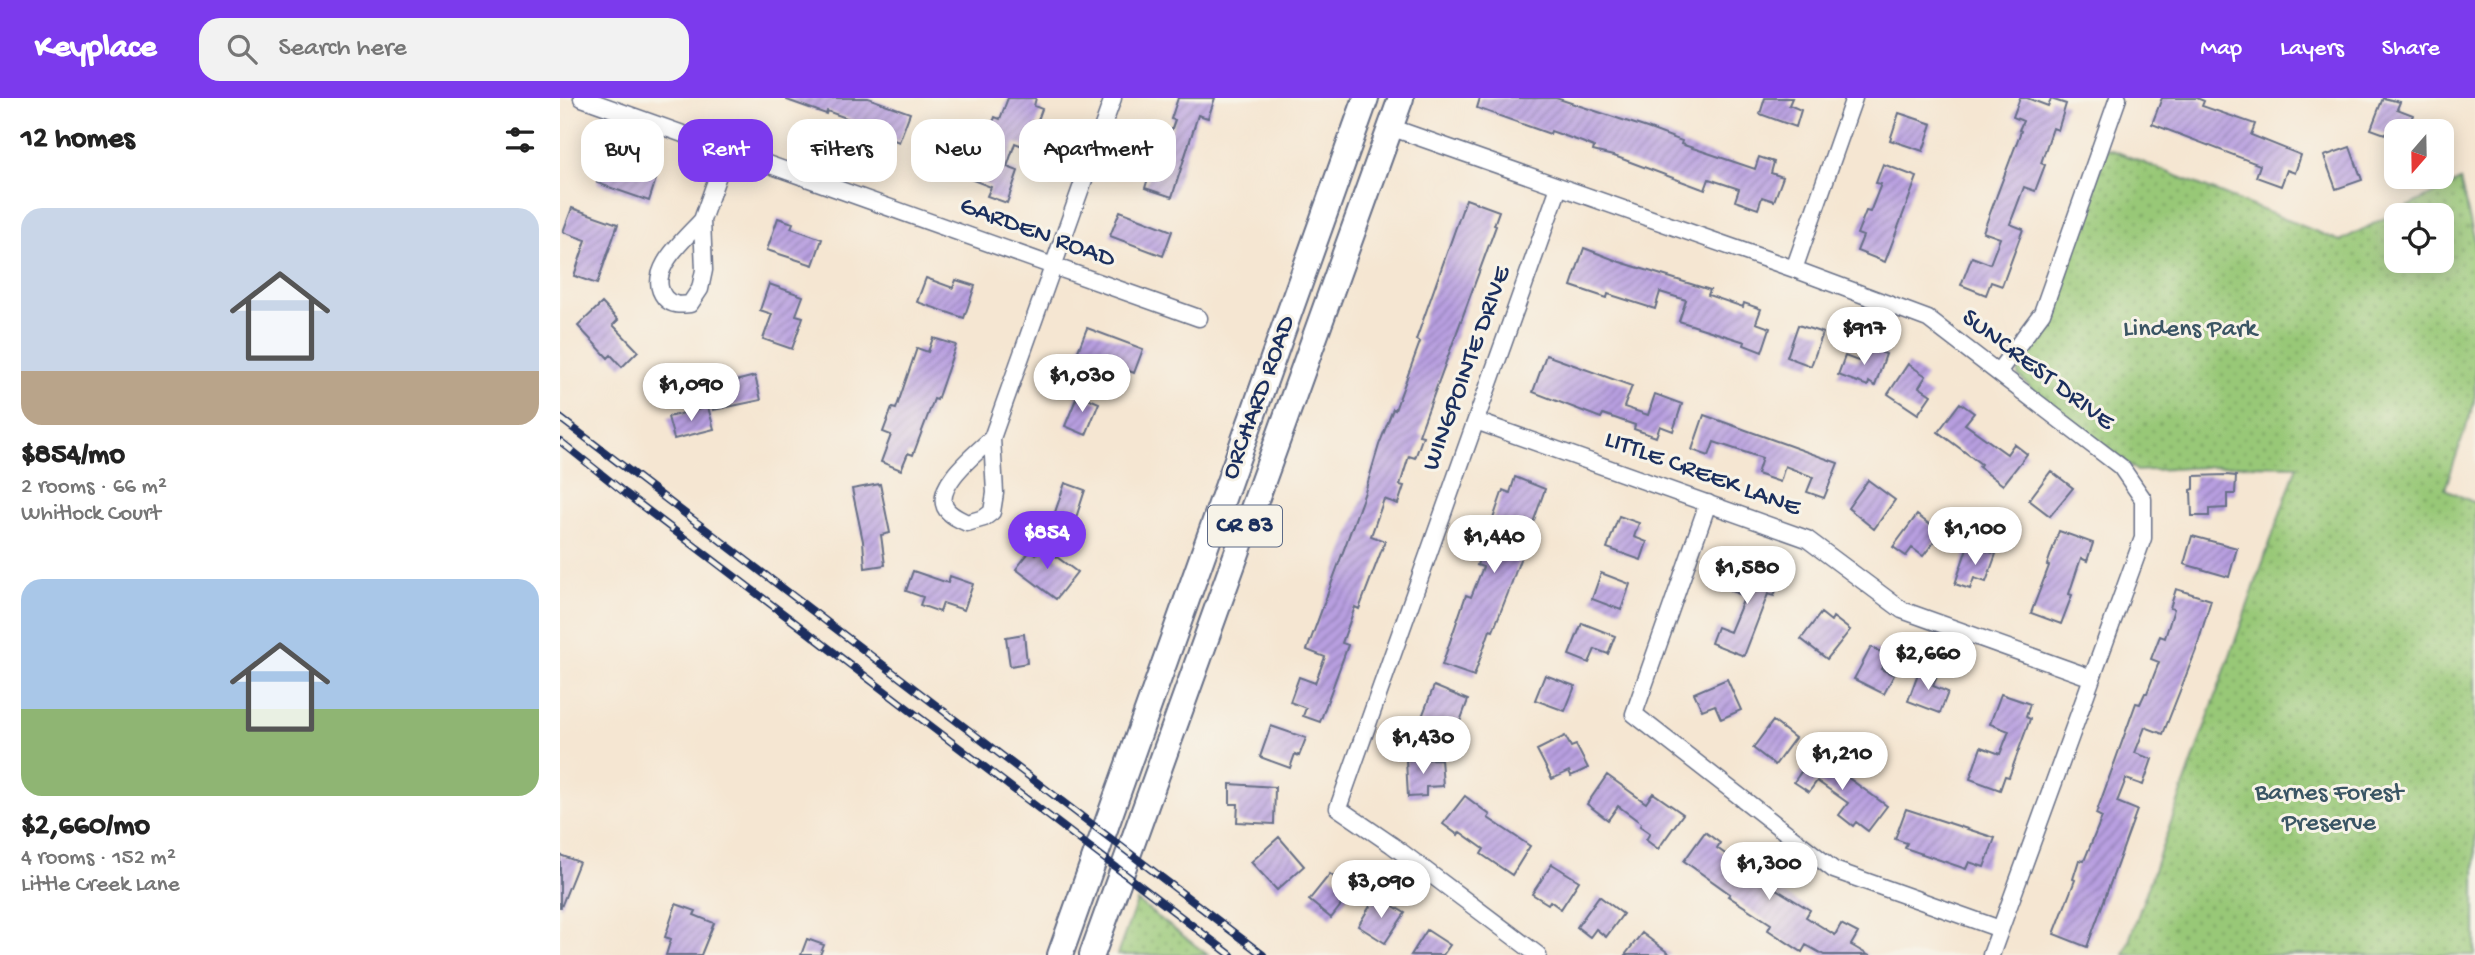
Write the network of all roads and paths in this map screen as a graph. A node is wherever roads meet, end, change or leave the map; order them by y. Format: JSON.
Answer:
{"nodes":[{"id":1,"x":582,"y":98,"type":"edge"},
{"id":2,"x":1113,"y":98,"type":"edge"},
{"id":3,"x":1366,"y":98,"type":"edge"},
{"id":4,"x":1401,"y":98,"type":"edge"},
{"id":5,"x":1854,"y":98,"type":"edge"},
{"id":6,"x":2118,"y":98,"type":"edge"},
{"id":7,"x":1390,"y":127,"type":"junction"},
{"id":8,"x":678,"y":132,"type":"edge"},
{"id":9,"x":773,"y":166,"type":"edge"},
{"id":10,"x":716,"y":182,"type":"edge"},
{"id":11,"x":1559,"y":187,"type":"junction"},
{"id":12,"x":702,"y":220,"type":"junction"},
{"id":13,"x":1055,"y":266,"type":"junction"},
{"id":14,"x":1794,"y":269,"type":"junction"},
{"id":15,"x":1199,"y":318,"type":"dead end"},
{"id":16,"x":1998,"y":372,"type":"junction"},
{"id":17,"x":1476,"y":421,"type":"junction"},
{"id":18,"x":992,"y":438,"type":"junction"},
{"id":19,"x":1708,"y":503,"type":"junction"},
{"id":20,"x":2092,"y":678,"type":"junction"},
{"id":21,"x":2000,"y":929,"type":"junction"},
{"id":22,"x":1060,"y":955,"type":"edge"},
{"id":23,"x":1092,"y":955,"type":"edge"},
{"id":24,"x":1538,"y":955,"type":"edge"},
{"id":25,"x":1991,"y":955,"type":"edge"}],
"edges":[{"from":1,"to":8,"type":"street","name":"GARDEN ROAD"},
{"from":2,"to":13,"type":"street"},
{"from":3,"to":22,"type":"main road","name":"ORCHARD ROAD","number":"CR 83"},
{"from":4,"to":7,"type":"main road","name":"ORCHARD ROAD","number":"CR 83"},
{"from":5,"to":14,"type":"street"},
{"from":6,"to":16,"type":"street"},
{"from":7,"to":11,"type":"street","name":"SUNCREST DRIVE"},
{"from":7,"to":23,"type":"main road","name":"ORCHARD ROAD","number":"CR 83"},
{"from":9,"to":13,"type":"street","name":"GARDEN ROAD"},
{"from":10,"to":12,"type":"street"},
{"from":11,"to":14,"type":"street","name":"SUNCREST DRIVE"},
{"from":11,"to":17,"type":"street","name":"WINGPOINTE DRIVE"},
{"from":12,"to":12,"type":"street"},
{"from":13,"to":15,"type":"street","name":"GARDEN ROAD"},
{"from":13,"to":18,"type":"street"},
{"from":14,"to":16,"type":"street","name":"SUNCREST DRIVE"},
{"from":16,"to":20,"type":"street","name":"SUNCREST DRIVE"},
{"from":17,"to":19,"type":"street","name":"LITTLE CREEK LANE"},
{"from":17,"to":24,"type":"street","name":"WINGPOINTE DRIVE"},
{"from":18,"to":18,"type":"street"},
{"from":19,"to":20,"type":"street","name":"LITTLE CREEK LANE"},
{"from":19,"to":21,"type":"street"},
{"from":20,"to":21,"type":"street","name":"SUNCREST DRIVE"},
{"from":21,"to":25,"type":"street","name":"SUNCREST DRIVE"}]}
